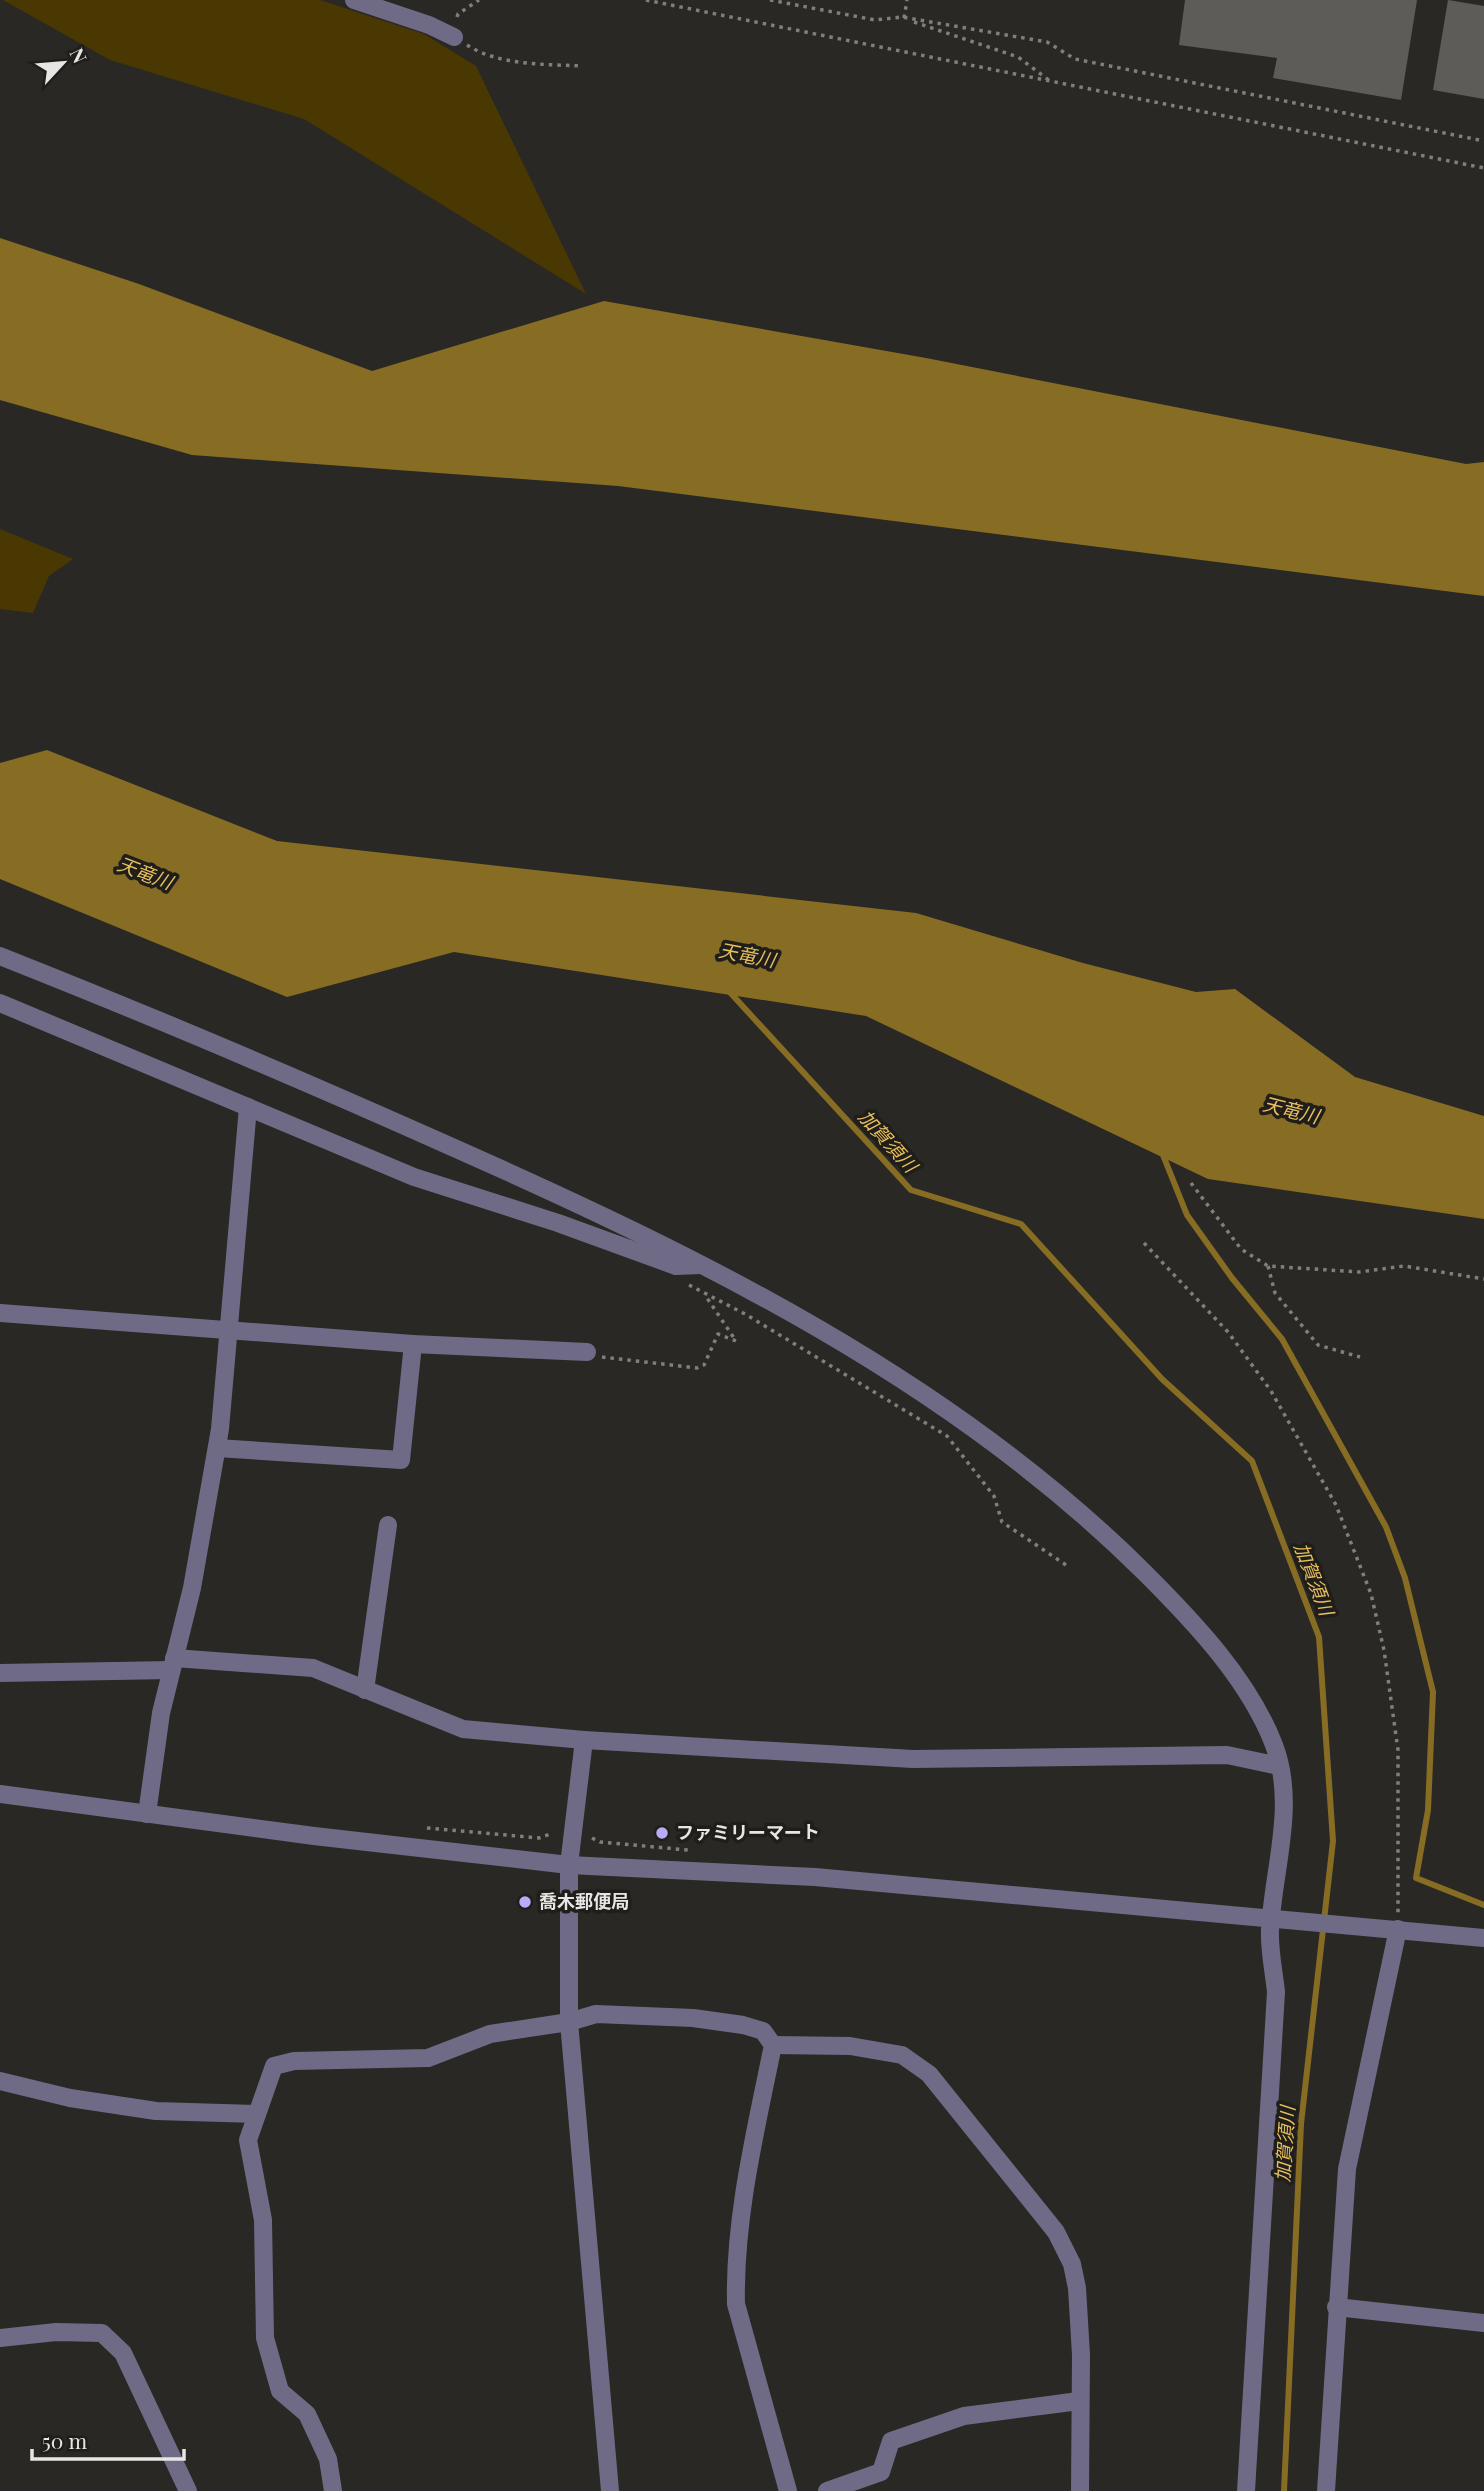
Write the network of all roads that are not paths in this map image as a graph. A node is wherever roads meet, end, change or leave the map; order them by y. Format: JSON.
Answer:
{"nodes":[{"id":1,"x":354,"y":0,"type":"edge"},
{"id":2,"x":454,"y":37,"type":"road end"},
{"id":3,"x":0,"y":956,"type":"edge"},
{"id":4,"x":0,"y":1003,"type":"edge"},
{"id":5,"x":248,"y":1107,"type":"junction"},
{"id":6,"x":704,"y":1265,"type":"junction"},
{"id":7,"x":0,"y":1313,"type":"edge"},
{"id":8,"x":230,"y":1331,"type":"junction"},
{"id":9,"x":413,"y":1344,"type":"junction"},
{"id":10,"x":587,"y":1352,"type":"road end"},
{"id":11,"x":217,"y":1448,"type":"junction"},
{"id":12,"x":388,"y":1525,"type":"dead end"},
{"id":13,"x":173,"y":1664,"type":"junction"},
{"id":14,"x":0,"y":1673,"type":"edge"},
{"id":15,"x":365,"y":1690,"type":"junction"},
{"id":16,"x":584,"y":1740,"type":"junction"},
{"id":17,"x":1279,"y":1766,"type":"junction"},
{"id":18,"x":0,"y":1794,"type":"edge"},
{"id":19,"x":147,"y":1814,"type":"junction"},
{"id":20,"x":569,"y":1865,"type":"junction"},
{"id":21,"x":1275,"y":1923,"type":"junction"},
{"id":22,"x":1395,"y":1929,"type":"junction"},
{"id":23,"x":1484,"y":1938,"type":"edge"},
{"id":24,"x":569,"y":2022,"type":"junction"},
{"id":25,"x":773,"y":2045,"type":"junction"},
{"id":26,"x":0,"y":2081,"type":"edge"},
{"id":27,"x":257,"y":2114,"type":"junction"},
{"id":28,"x":1336,"y":2307,"type":"junction"},
{"id":29,"x":1484,"y":2323,"type":"edge"},
{"id":30,"x":0,"y":2338,"type":"edge"},
{"id":31,"x":1079,"y":2401,"type":"junction"},
{"id":32,"x":188,"y":2491,"type":"edge"},
{"id":33,"x":333,"y":2491,"type":"edge"},
{"id":34,"x":610,"y":2491,"type":"edge"},
{"id":35,"x":788,"y":2491,"type":"edge"},
{"id":36,"x":827,"y":2491,"type":"edge"},
{"id":37,"x":1080,"y":2491,"type":"edge"},
{"id":38,"x":1246,"y":2491,"type":"edge"},
{"id":39,"x":1326,"y":2491,"type":"edge"}],
"edges":[{"from":1,"to":2,"type":"street"},
{"from":3,"to":6,"type":"street"},
{"from":4,"to":5,"type":"street"},
{"from":5,"to":6,"type":"street"},
{"from":5,"to":8,"type":"street"},
{"from":6,"to":17,"type":"street"},
{"from":7,"to":8,"type":"street"},
{"from":8,"to":9,"type":"street"},
{"from":8,"to":11,"type":"street"},
{"from":9,"to":10,"type":"street"},
{"from":9,"to":11,"type":"street"},
{"from":11,"to":13,"type":"street"},
{"from":12,"to":15,"type":"street"},
{"from":13,"to":14,"type":"street"},
{"from":13,"to":15,"type":"street"},
{"from":13,"to":19,"type":"street"},
{"from":15,"to":16,"type":"street"},
{"from":16,"to":17,"type":"street"},
{"from":16,"to":20,"type":"street"},
{"from":17,"to":21,"type":"street"},
{"from":18,"to":19,"type":"street"},
{"from":19,"to":20,"type":"street"},
{"from":20,"to":21,"type":"street"},
{"from":20,"to":24,"type":"street"},
{"from":21,"to":22,"type":"street"},
{"from":21,"to":38,"type":"street"},
{"from":22,"to":23,"type":"street"},
{"from":22,"to":28,"type":"street"},
{"from":24,"to":25,"type":"street"},
{"from":24,"to":27,"type":"street"},
{"from":24,"to":34,"type":"street"},
{"from":25,"to":31,"type":"street"},
{"from":25,"to":35,"type":"street"},
{"from":26,"to":27,"type":"street"},
{"from":27,"to":33,"type":"street"},
{"from":28,"to":29,"type":"street"},
{"from":28,"to":39,"type":"street"},
{"from":30,"to":32,"type":"street"},
{"from":31,"to":36,"type":"street"},
{"from":31,"to":37,"type":"street"}]}
